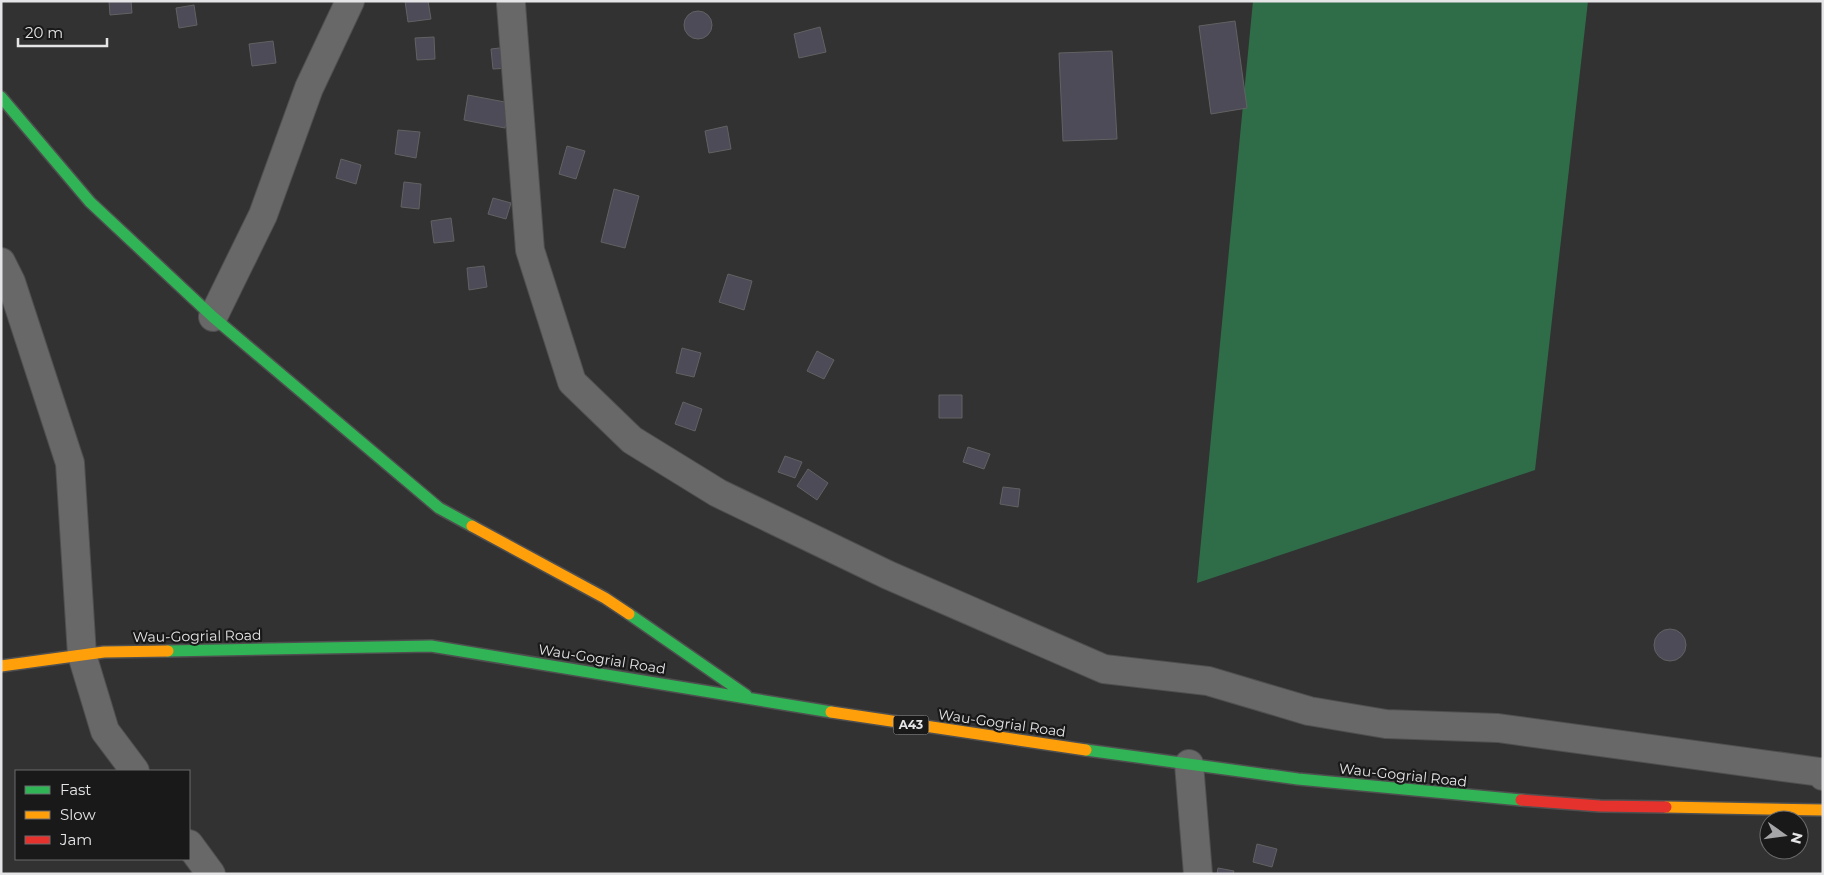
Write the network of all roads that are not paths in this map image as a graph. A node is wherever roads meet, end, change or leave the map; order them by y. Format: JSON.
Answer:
{"nodes":[{"id":1,"x":350,"y":1,"type":"edge"},
{"id":2,"x":511,"y":4,"type":"dead end"},
{"id":3,"x":1,"y":97,"type":"edge"},
{"id":4,"x":1,"y":262,"type":"edge"},
{"id":5,"x":213,"y":316,"type":"junction"},
{"id":6,"x":82,"y":655,"type":"junction"},
{"id":7,"x":1,"y":666,"type":"edge"},
{"id":8,"x":751,"y":698,"type":"junction"},
{"id":9,"x":1188,"y":764,"type":"junction"},
{"id":10,"x":134,"y":770,"type":"edge"},
{"id":11,"x":1823,"y":776,"type":"edge"},
{"id":12,"x":1823,"y":810,"type":"edge"},
{"id":13,"x":190,"y":845,"type":"edge"},
{"id":14,"x":210,"y":874,"type":"edge"},
{"id":15,"x":1198,"y":874,"type":"edge"}],
"edges":[{"from":1,"to":5,"type":"street"},
{"from":2,"to":11,"type":"street"},
{"from":3,"to":5,"type":"main road"},
{"from":4,"to":6,"type":"street"},
{"from":5,"to":8,"type":"main road"},
{"from":6,"to":7,"type":"main road","name":"Wau-Gogrial Road","number":"A43"},
{"from":6,"to":8,"type":"main road","name":"Wau-Gogrial Road","number":"A43"},
{"from":6,"to":10,"type":"street"},
{"from":8,"to":9,"type":"main road","name":"Wau-Gogrial Road","number":"A43"},
{"from":9,"to":12,"type":"main road","name":"Wau-Gogrial Road","number":"A43"},
{"from":9,"to":15,"type":"street"},
{"from":13,"to":14,"type":"street"}]}
